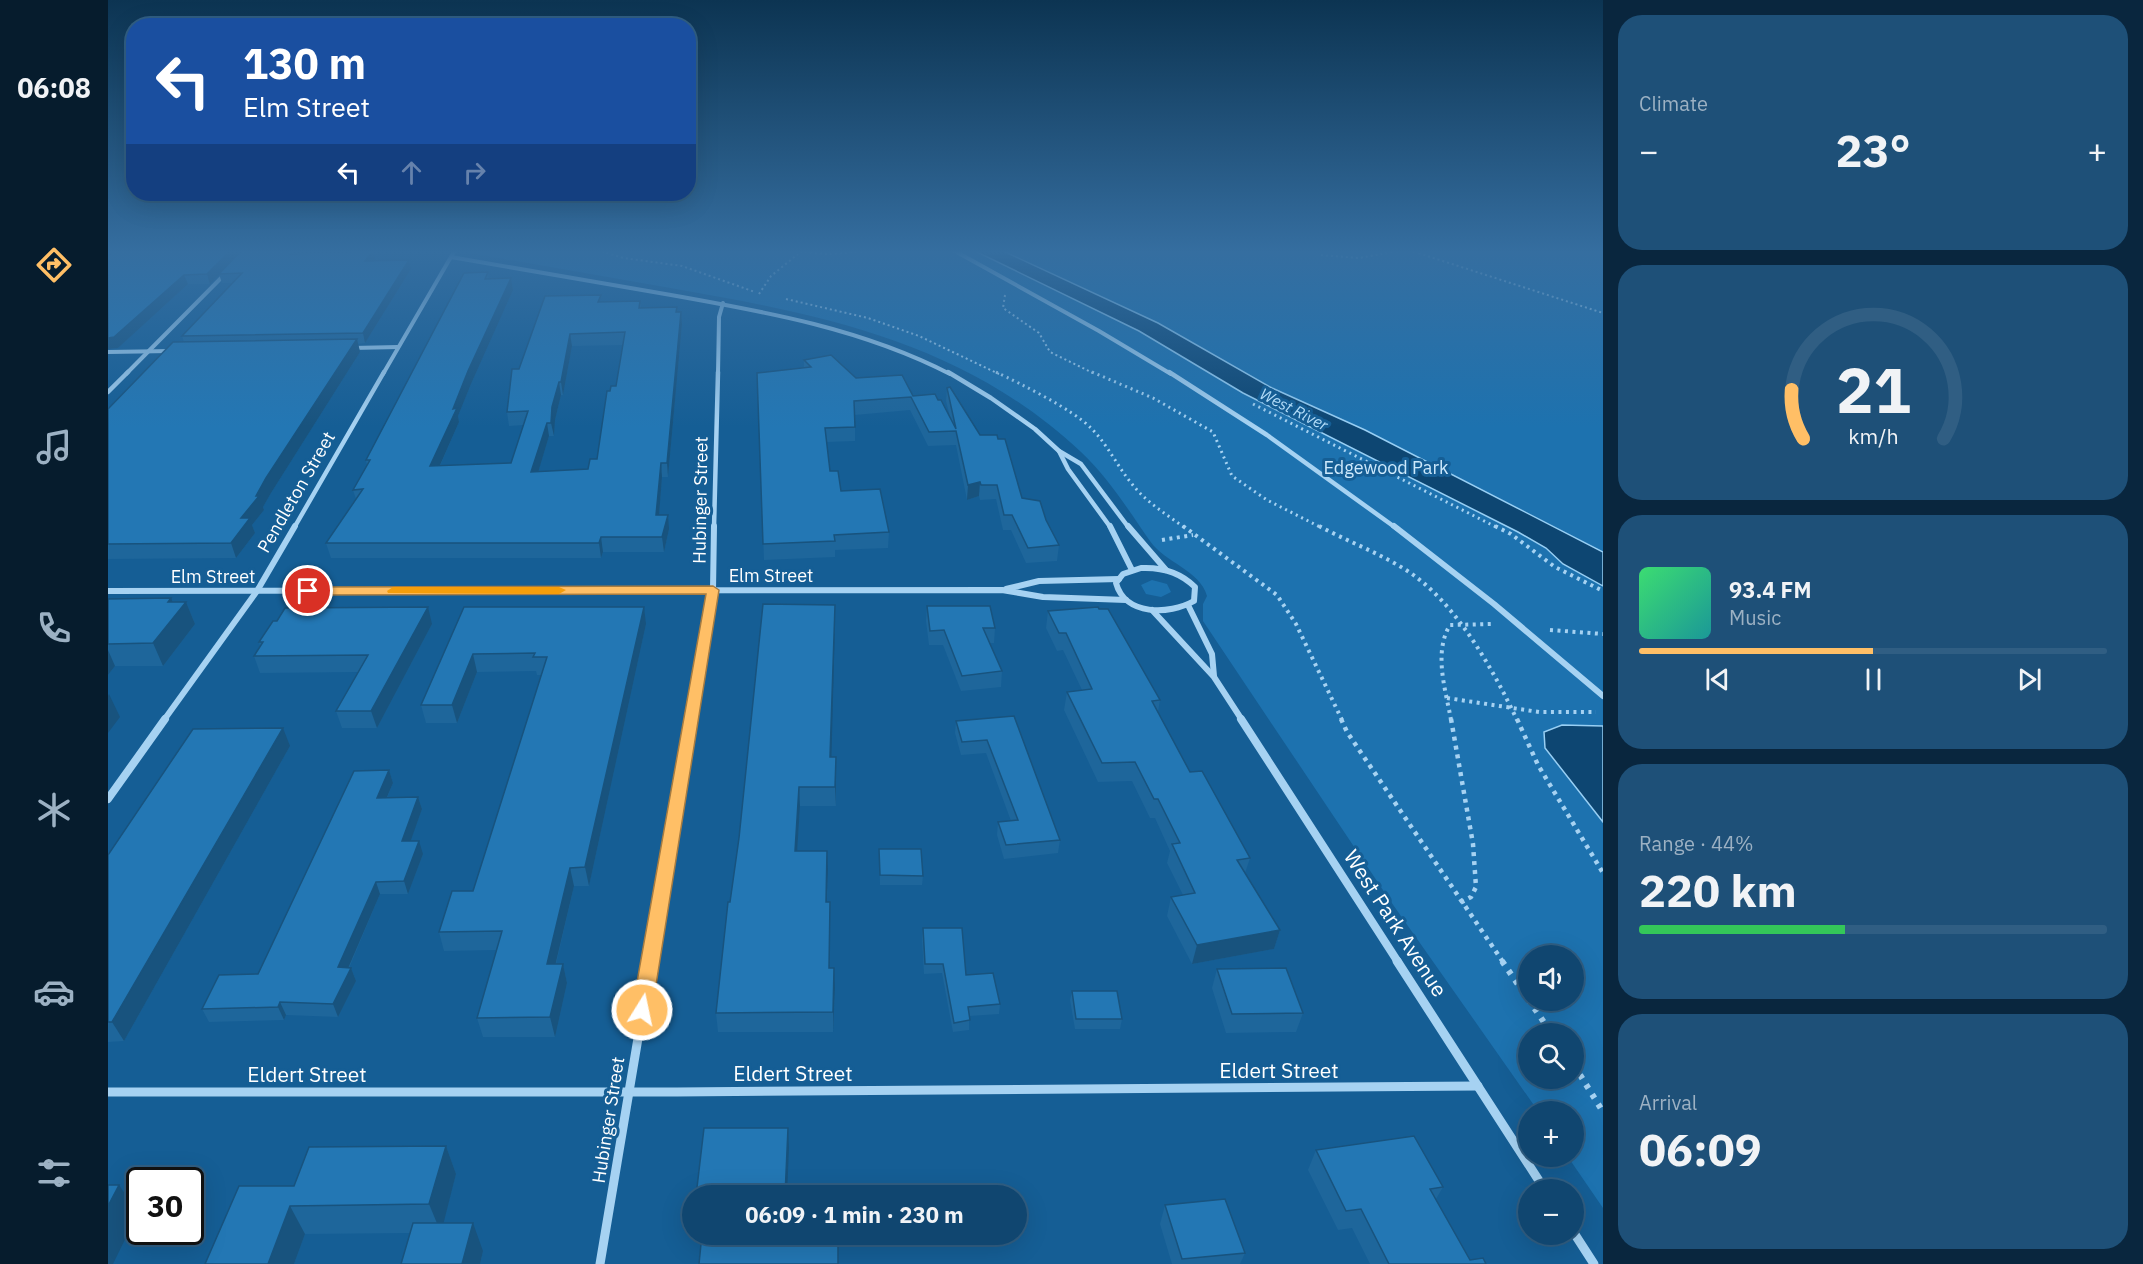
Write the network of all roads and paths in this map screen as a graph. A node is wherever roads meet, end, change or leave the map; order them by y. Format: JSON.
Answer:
{"nodes":[{"id":1,"x":190,"y":309,"type":"edge"},
{"id":2,"x":420,"y":309,"type":"edge"},
{"id":3,"x":721,"y":309,"type":"edge"},
{"id":4,"x":753,"y":309,"type":"edge"},
{"id":5,"x":1004,"y":309,"type":"edge"},
{"id":6,"x":1060,"y":309,"type":"edge"},
{"id":7,"x":398,"y":346,"type":"junction"},
{"id":8,"x":350,"y":348,"type":"edge"},
{"id":9,"x":147,"y":351,"type":"junction"},
{"id":10,"x":179,"y":351,"type":"edge"},
{"id":11,"x":108,"y":352,"type":"edge"},
{"id":12,"x":108,"y":392,"type":"edge"},
{"id":13,"x":1278,"y":416,"type":"dead end"},
{"id":14,"x":1286,"y":420,"type":"joint"},
{"id":15,"x":1059,"y":451,"type":"junction"},
{"id":16,"x":1194,"y":535,"type":"dead end"},
{"id":17,"x":1161,"y":540,"type":"dead end"},
{"id":18,"x":1132,"y":570,"type":"junction"},
{"id":19,"x":1166,"y":570,"type":"junction"},
{"id":20,"x":1119,"y":579,"type":"junction"},
{"id":21,"x":713,"y":590,"type":"junction"},
{"id":22,"x":1002,"y":590,"type":"junction"},
{"id":23,"x":108,"y":591,"type":"edge"},
{"id":24,"x":257,"y":591,"type":"junction"},
{"id":25,"x":1603,"y":591,"type":"edge"},
{"id":26,"x":1126,"y":600,"type":"junction"},
{"id":27,"x":1188,"y":605,"type":"junction"},
{"id":28,"x":1152,"y":610,"type":"junction"},
{"id":29,"x":1459,"y":624,"type":"junction"},
{"id":30,"x":1524,"y":627,"type":"junction"},
{"id":31,"x":1603,"y":634,"type":"edge"},
{"id":32,"x":1214,"y":677,"type":"junction"},
{"id":33,"x":1603,"y":696,"type":"edge"},
{"id":34,"x":1447,"y":698,"type":"junction"},
{"id":35,"x":1514,"y":709,"type":"junction"},
{"id":36,"x":1603,"y":711,"type":"edge"},
{"id":37,"x":108,"y":800,"type":"edge"},
{"id":38,"x":1603,"y":873,"type":"edge"},
{"id":39,"x":1460,"y":903,"type":"dead end"},
{"id":40,"x":1584,"y":1081,"type":"edge"},
{"id":41,"x":1478,"y":1086,"type":"junction"},
{"id":42,"x":108,"y":1092,"type":"edge"},
{"id":43,"x":628,"y":1092,"type":"junction"},
{"id":44,"x":1603,"y":1112,"type":"edge"},
{"id":45,"x":1538,"y":1179,"type":"edge"},
{"id":46,"x":1582,"y":1245,"type":"edge"},
{"id":47,"x":600,"y":1264,"type":"edge"},
{"id":48,"x":1594,"y":1264,"type":"edge"}],
"edges":[{"from":1,"to":9,"type":"street"},
{"from":2,"to":7,"type":"street","name":"Pendleton Street"},
{"from":3,"to":21,"type":"street","name":"Hubinger Street"},
{"from":4,"to":15,"type":"street"},
{"from":5,"to":29,"type":"path"},
{"from":6,"to":30,"type":"street"},
{"from":7,"to":8,"type":"street"},
{"from":7,"to":24,"type":"street","name":"Pendleton Street"},
{"from":9,"to":10,"type":"street"},
{"from":9,"to":11,"type":"street"},
{"from":9,"to":12,"type":"street"},
{"from":13,"to":14,"type":"path"},
{"from":14,"to":25,"type":"path"},
{"from":15,"to":18,"type":"street"},
{"from":15,"to":19,"type":"street"},
{"from":16,"to":17,"type":"path"},
{"from":18,"to":19,"type":"street"},
{"from":18,"to":20,"type":"street"},
{"from":19,"to":27,"type":"street"},
{"from":20,"to":22,"type":"street","name":"Elm Street"},
{"from":20,"to":26,"type":"street"},
{"from":21,"to":22,"type":"street","name":"Elm Street"},
{"from":21,"to":24,"type":"street","name":"Elm Street"},
{"from":21,"to":43,"type":"street","name":"Hubinger Street"},
{"from":22,"to":26,"type":"street","name":"Elm Street"},
{"from":23,"to":24,"type":"street","name":"Elm Street"},
{"from":24,"to":37,"type":"street","name":"Pendleton Street"},
{"from":26,"to":28,"type":"street","name":"Elm Street"},
{"from":27,"to":28,"type":"street"},
{"from":27,"to":32,"type":"street","name":"West Park Avenue"},
{"from":28,"to":32,"type":"street","name":"West Park Avenue"},
{"from":29,"to":34,"type":"path"},
{"from":29,"to":35,"type":"path"},
{"from":30,"to":31,"type":"path"},
{"from":30,"to":33,"type":"street"},
{"from":32,"to":41,"type":"street","name":"West Park Avenue"},
{"from":34,"to":35,"type":"path"},
{"from":34,"to":39,"type":"path"},
{"from":35,"to":36,"type":"path"},
{"from":35,"to":38,"type":"path"},
{"from":40,"to":44,"type":"path"},
{"from":41,"to":43,"type":"street","name":"Eldert Street"},
{"from":41,"to":45,"type":"street","name":"West Park Avenue"},
{"from":42,"to":43,"type":"street","name":"Eldert Street"},
{"from":43,"to":47,"type":"street","name":"Hubinger Street"},
{"from":46,"to":48,"type":"street"}]}
